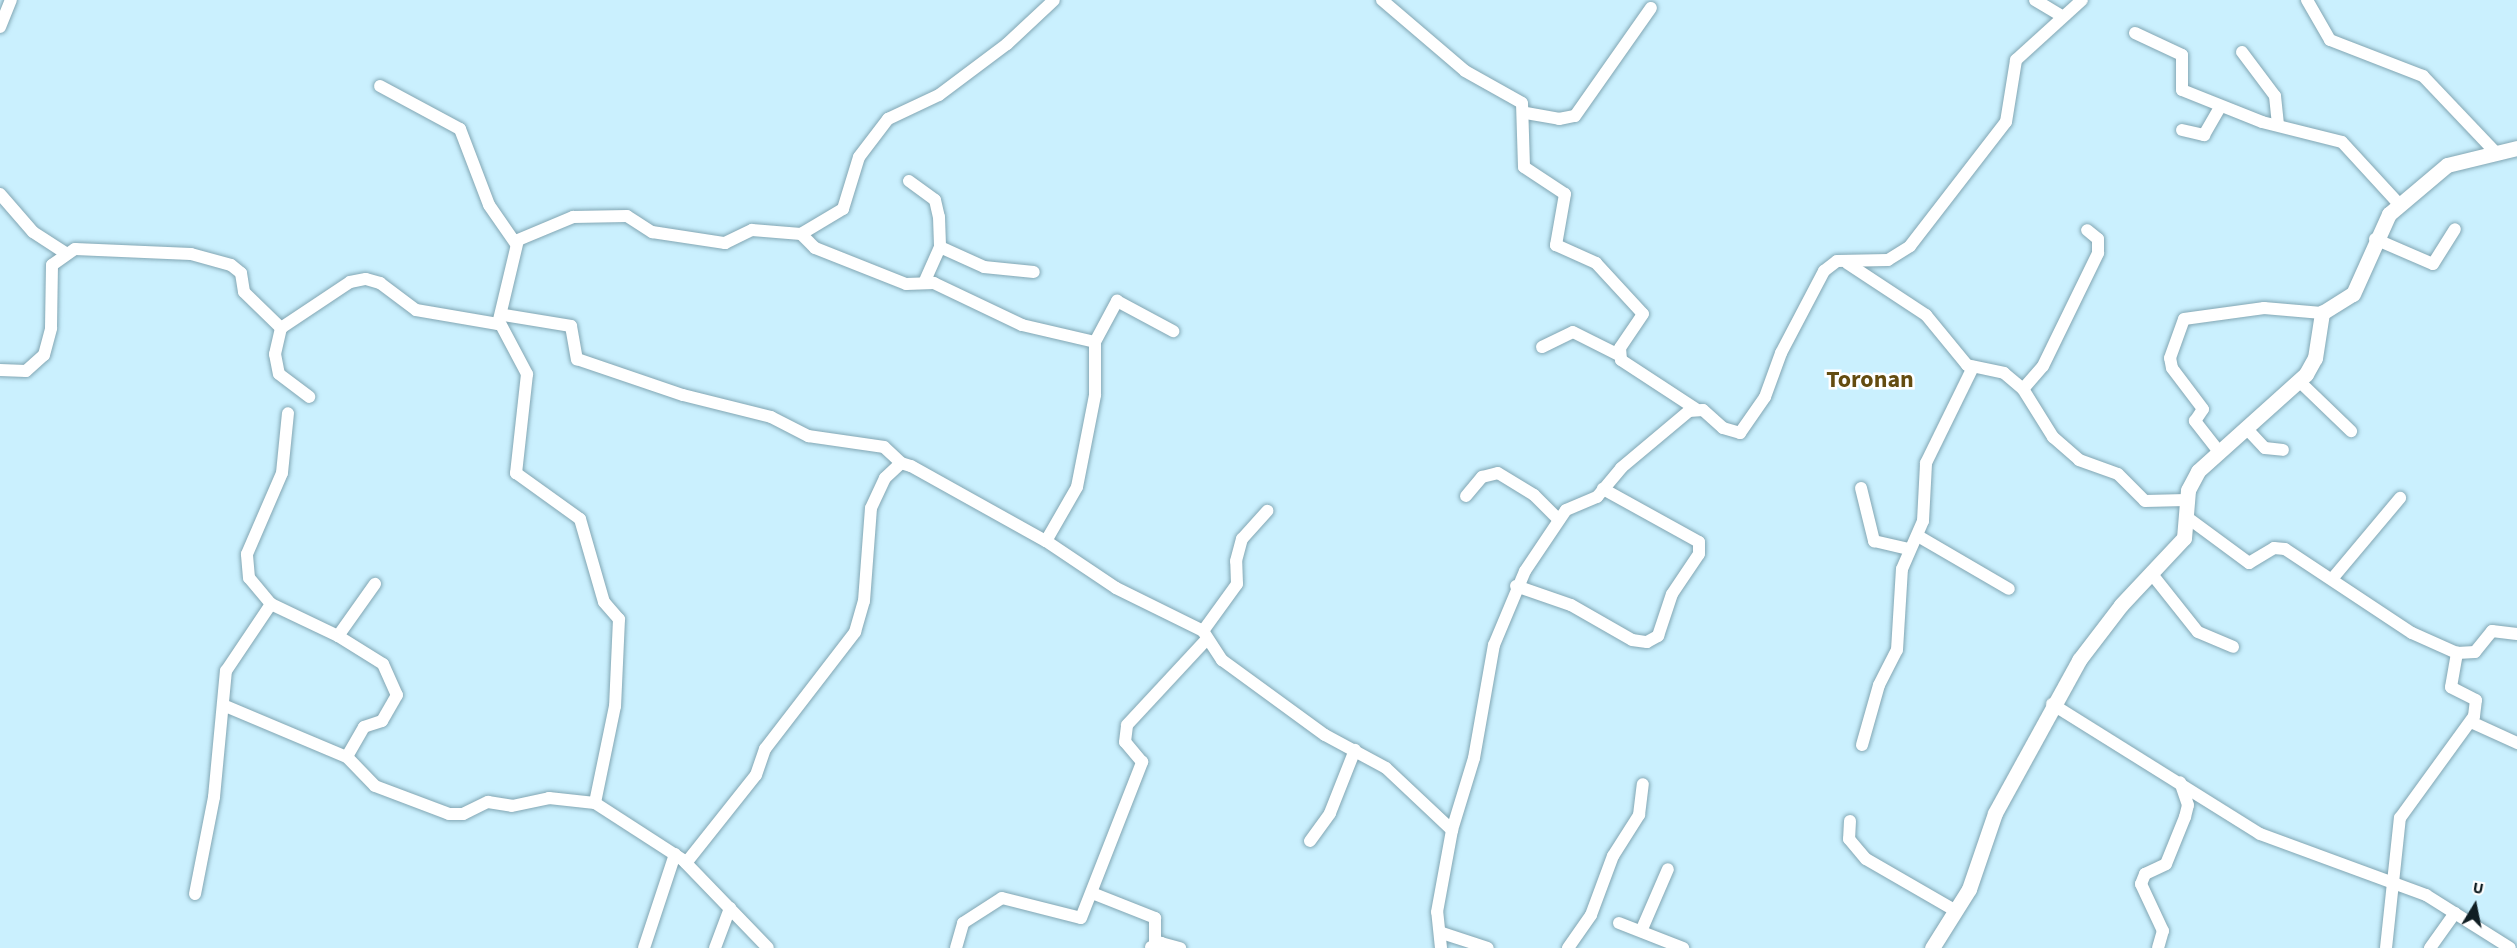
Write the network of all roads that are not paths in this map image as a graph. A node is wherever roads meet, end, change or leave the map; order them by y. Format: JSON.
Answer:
{"nodes":[{"id":1,"x":11,"y":0,"type":"edge"},
{"id":2,"x":1054,"y":0,"type":"edge"},
{"id":3,"x":1382,"y":0,"type":"edge"},
{"id":4,"x":2036,"y":0,"type":"edge"},
{"id":5,"x":2082,"y":0,"type":"edge"},
{"id":6,"x":2307,"y":0,"type":"edge"},
{"id":7,"x":1651,"y":8,"type":"dead end"},
{"id":8,"x":2060,"y":15,"type":"junction"},
{"id":9,"x":0,"y":27,"type":"edge"},
{"id":10,"x":2136,"y":33,"type":"dead end"},
{"id":11,"x":2242,"y":52,"type":"dead end"},
{"id":12,"x":380,"y":86,"type":"dead end"},
{"id":13,"x":2220,"y":107,"type":"junction"},
{"id":14,"x":1526,"y":113,"type":"junction"},
{"id":15,"x":2278,"y":123,"type":"junction"},
{"id":16,"x":2182,"y":130,"type":"dead end"},
{"id":17,"x":2517,"y":148,"type":"edge"},
{"id":18,"x":2496,"y":153,"type":"junction"},
{"id":19,"x":909,"y":181,"type":"dead end"},
{"id":20,"x":0,"y":194,"type":"edge"},
{"id":21,"x":2399,"y":204,"type":"junction"},
{"id":22,"x":2455,"y":229,"type":"dead end"},
{"id":23,"x":2087,"y":230,"type":"dead end"},
{"id":24,"x":801,"y":234,"type":"junction"},
{"id":25,"x":2375,"y":239,"type":"junction"},
{"id":26,"x":516,"y":244,"type":"junction"},
{"id":27,"x":940,"y":247,"type":"junction"},
{"id":28,"x":64,"y":252,"type":"junction"},
{"id":29,"x":1844,"y":261,"type":"junction"},
{"id":30,"x":1034,"y":272,"type":"dead end"},
{"id":31,"x":924,"y":283,"type":"junction"},
{"id":32,"x":2322,"y":313,"type":"junction"},
{"id":33,"x":502,"y":319,"type":"junction"},
{"id":34,"x":281,"y":328,"type":"junction"},
{"id":35,"x":1173,"y":331,"type":"dead end"},
{"id":36,"x":1095,"y":342,"type":"junction"},
{"id":37,"x":1542,"y":347,"type":"dead end"},
{"id":38,"x":1620,"y":355,"type":"junction"},
{"id":39,"x":1973,"y":367,"type":"junction"},
{"id":40,"x":0,"y":370,"type":"edge"},
{"id":41,"x":2300,"y":382,"type":"junction"},
{"id":42,"x":2023,"y":389,"type":"junction"},
{"id":43,"x":309,"y":397,"type":"dead end"},
{"id":44,"x":1696,"y":409,"type":"junction"},
{"id":45,"x":288,"y":413,"type":"dead end"},
{"id":46,"x":2247,"y":429,"type":"junction"},
{"id":47,"x":2351,"y":431,"type":"dead end"},
{"id":48,"x":2283,"y":450,"type":"dead end"},
{"id":49,"x":2220,"y":453,"type":"junction"},
{"id":50,"x":901,"y":463,"type":"junction"},
{"id":51,"x":1861,"y":488,"type":"dead end"},
{"id":52,"x":1603,"y":489,"type":"junction"},
{"id":53,"x":1466,"y":496,"type":"dead end"},
{"id":54,"x":2400,"y":498,"type":"dead end"},
{"id":55,"x":2186,"y":500,"type":"junction"},
{"id":56,"x":1267,"y":511,"type":"dead end"},
{"id":57,"x":2188,"y":518,"type":"junction"},
{"id":58,"x":1559,"y":520,"type":"junction"},
{"id":59,"x":1918,"y":536,"type":"junction"},
{"id":60,"x":1046,"y":541,"type":"junction"},
{"id":61,"x":1909,"y":549,"type":"junction"},
{"id":62,"x":2151,"y":573,"type":"junction"},
{"id":63,"x":2332,"y":579,"type":"junction"},
{"id":64,"x":375,"y":584,"type":"dead end"},
{"id":65,"x":1516,"y":586,"type":"junction"},
{"id":66,"x":2009,"y":589,"type":"dead end"},
{"id":67,"x":271,"y":604,"type":"junction"},
{"id":68,"x":2517,"y":634,"type":"edge"},
{"id":69,"x":1205,"y":635,"type":"junction"},
{"id":70,"x":338,"y":636,"type":"junction"},
{"id":71,"x":2233,"y":647,"type":"dead end"},
{"id":72,"x":2457,"y":653,"type":"junction"},
{"id":73,"x":2052,"y":704,"type":"junction"},
{"id":74,"x":223,"y":705,"type":"junction"},
{"id":75,"x":2471,"y":722,"type":"junction"},
{"id":76,"x":2517,"y":743,"type":"edge"},
{"id":77,"x":1862,"y":746,"type":"dead end"},
{"id":78,"x":1355,"y":750,"type":"junction"},
{"id":79,"x":346,"y":757,"type":"junction"},
{"id":80,"x":2180,"y":782,"type":"junction"},
{"id":81,"x":1643,"y":784,"type":"dead end"},
{"id":82,"x":595,"y":803,"type":"junction"},
{"id":83,"x":1850,"y":821,"type":"dead end"},
{"id":84,"x":1452,"y":830,"type":"junction"},
{"id":85,"x":1310,"y":841,"type":"dead end"},
{"id":86,"x":675,"y":854,"type":"junction"},
{"id":87,"x":686,"y":863,"type":"junction"},
{"id":88,"x":1668,"y":869,"type":"dead end"},
{"id":89,"x":2392,"y":884,"type":"junction"},
{"id":90,"x":1092,"y":893,"type":"junction"},
{"id":91,"x":195,"y":894,"type":"dead end"},
{"id":92,"x":730,"y":908,"type":"junction"},
{"id":93,"x":1956,"y":911,"type":"junction"},
{"id":94,"x":2455,"y":913,"type":"junction"},
{"id":95,"x":1619,"y":923,"type":"dead end"},
{"id":96,"x":1642,"y":929,"type":"junction"},
{"id":97,"x":1442,"y":933,"type":"junction"},
{"id":98,"x":1153,"y":946,"type":"edge"},
{"id":99,"x":644,"y":948,"type":"edge"},
{"id":100,"x":715,"y":948,"type":"edge"},
{"id":101,"x":768,"y":948,"type":"edge"},
{"id":102,"x":956,"y":948,"type":"edge"},
{"id":103,"x":1180,"y":948,"type":"edge"},
{"id":104,"x":1441,"y":948,"type":"edge"},
{"id":105,"x":1488,"y":948,"type":"edge"},
{"id":106,"x":1568,"y":948,"type":"edge"},
{"id":107,"x":1683,"y":948,"type":"edge"},
{"id":108,"x":1932,"y":948,"type":"edge"},
{"id":109,"x":2158,"y":948,"type":"edge"},
{"id":110,"x":2386,"y":948,"type":"edge"},
{"id":111,"x":2430,"y":948,"type":"edge"},
{"id":112,"x":2510,"y":948,"type":"edge"}],
"edges":[{"from":1,"to":9,"type":"street"},
{"from":2,"to":24,"type":"street"},
{"from":3,"to":14,"type":"street"},
{"from":4,"to":8,"type":"street"},
{"from":5,"to":8,"type":"street"},
{"from":6,"to":18,"type":"street"},
{"from":7,"to":14,"type":"street"},
{"from":8,"to":29,"type":"street"},
{"from":10,"to":13,"type":"street"},
{"from":11,"to":15,"type":"street"},
{"from":12,"to":26,"type":"street"},
{"from":13,"to":15,"type":"street"},
{"from":13,"to":16,"type":"street"},
{"from":14,"to":38,"type":"street"},
{"from":15,"to":21,"type":"street"},
{"from":17,"to":18,"type":"street"},
{"from":18,"to":21,"type":"street"},
{"from":19,"to":27,"type":"street"},
{"from":20,"to":28,"type":"street"},
{"from":21,"to":25,"type":"street"},
{"from":22,"to":25,"type":"street"},
{"from":23,"to":42,"type":"street"},
{"from":24,"to":26,"type":"street"},
{"from":24,"to":31,"type":"street"},
{"from":25,"to":32,"type":"street"},
{"from":26,"to":33,"type":"street"},
{"from":27,"to":30,"type":"street"},
{"from":27,"to":31,"type":"street"},
{"from":28,"to":34,"type":"street"},
{"from":28,"to":40,"type":"street"},
{"from":29,"to":39,"type":"street"},
{"from":29,"to":44,"type":"street"},
{"from":31,"to":36,"type":"street"},
{"from":32,"to":41,"type":"street"},
{"from":32,"to":49,"type":"street"},
{"from":33,"to":34,"type":"street"},
{"from":33,"to":50,"type":"street"},
{"from":33,"to":82,"type":"street"},
{"from":34,"to":43,"type":"street"},
{"from":35,"to":36,"type":"street"},
{"from":36,"to":60,"type":"street"},
{"from":37,"to":38,"type":"street"},
{"from":38,"to":44,"type":"street"},
{"from":39,"to":42,"type":"street"},
{"from":39,"to":59,"type":"street"},
{"from":41,"to":46,"type":"street"},
{"from":41,"to":47,"type":"street"},
{"from":42,"to":55,"type":"street"},
{"from":44,"to":52,"type":"street"},
{"from":45,"to":67,"type":"street"},
{"from":46,"to":48,"type":"street"},
{"from":46,"to":49,"type":"street"},
{"from":49,"to":55,"type":"street"},
{"from":50,"to":60,"type":"street"},
{"from":50,"to":87,"type":"street"},
{"from":51,"to":61,"type":"street"},
{"from":52,"to":58,"type":"street"},
{"from":52,"to":65,"type":"street"},
{"from":53,"to":58,"type":"street"},
{"from":54,"to":63,"type":"street"},
{"from":55,"to":57,"type":"street"},
{"from":56,"to":69,"type":"street"},
{"from":57,"to":62,"type":"street"},
{"from":57,"to":63,"type":"street"},
{"from":58,"to":65,"type":"street"},
{"from":59,"to":61,"type":"street"},
{"from":59,"to":66,"type":"street"},
{"from":60,"to":69,"type":"street"},
{"from":61,"to":77,"type":"street"},
{"from":62,"to":71,"type":"street"},
{"from":62,"to":73,"type":"street"},
{"from":63,"to":72,"type":"street"},
{"from":64,"to":70,"type":"street"},
{"from":65,"to":84,"type":"street"},
{"from":67,"to":70,"type":"street"},
{"from":67,"to":74,"type":"street"},
{"from":68,"to":72,"type":"street"},
{"from":69,"to":78,"type":"street"},
{"from":69,"to":90,"type":"street"},
{"from":70,"to":79,"type":"street"},
{"from":72,"to":75,"type":"street"},
{"from":73,"to":80,"type":"street"},
{"from":73,"to":93,"type":"street"},
{"from":74,"to":79,"type":"street"},
{"from":74,"to":91,"type":"street"},
{"from":75,"to":76,"type":"street"},
{"from":75,"to":89,"type":"street"},
{"from":78,"to":84,"type":"street"},
{"from":78,"to":85,"type":"street"},
{"from":79,"to":82,"type":"street"},
{"from":80,"to":89,"type":"street"},
{"from":80,"to":109,"type":"street"},
{"from":81,"to":106,"type":"street"},
{"from":82,"to":86,"type":"street"},
{"from":83,"to":93,"type":"street"},
{"from":84,"to":97,"type":"street"},
{"from":86,"to":87,"type":"street"},
{"from":86,"to":99,"type":"street"},
{"from":87,"to":92,"type":"street"},
{"from":88,"to":96,"type":"street"},
{"from":89,"to":94,"type":"street"},
{"from":89,"to":110,"type":"street"},
{"from":90,"to":98,"type":"street"},
{"from":90,"to":102,"type":"street"},
{"from":92,"to":100,"type":"street"},
{"from":92,"to":101,"type":"street"},
{"from":93,"to":108,"type":"street"},
{"from":94,"to":111,"type":"street"},
{"from":94,"to":112,"type":"street"},
{"from":95,"to":96,"type":"street"},
{"from":96,"to":107,"type":"street"},
{"from":97,"to":104,"type":"street"},
{"from":97,"to":105,"type":"street"},
{"from":98,"to":103,"type":"street"}]}
